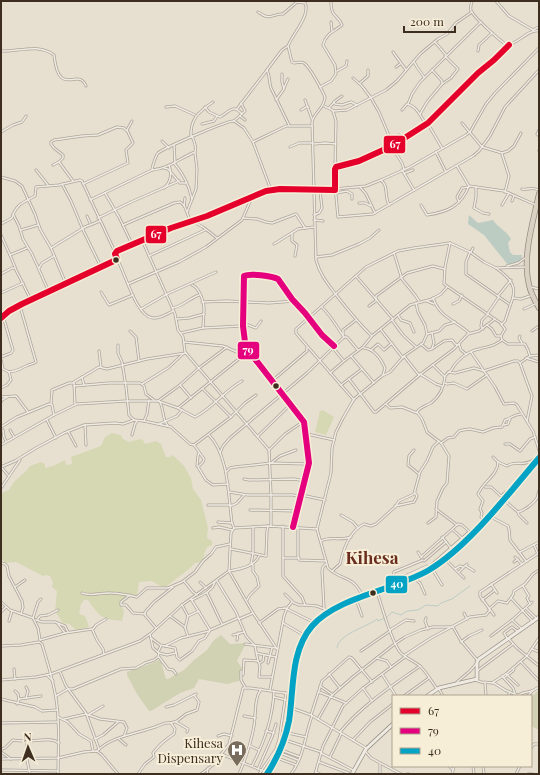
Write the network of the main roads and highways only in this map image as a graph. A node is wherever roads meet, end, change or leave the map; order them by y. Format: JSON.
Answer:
{"nodes":[{"id":1,"x":539,"y":194,"type":"edge"},
{"id":2,"x":539,"y":308,"type":"edge"},
{"id":3,"x":538,"y":460,"type":"edge"},
{"id":4,"x":268,"y":774,"type":"edge"}],
"edges":[{"from":1,"to":2,"type":"highway"},
{"from":3,"to":4,"type":"highway"}]}
